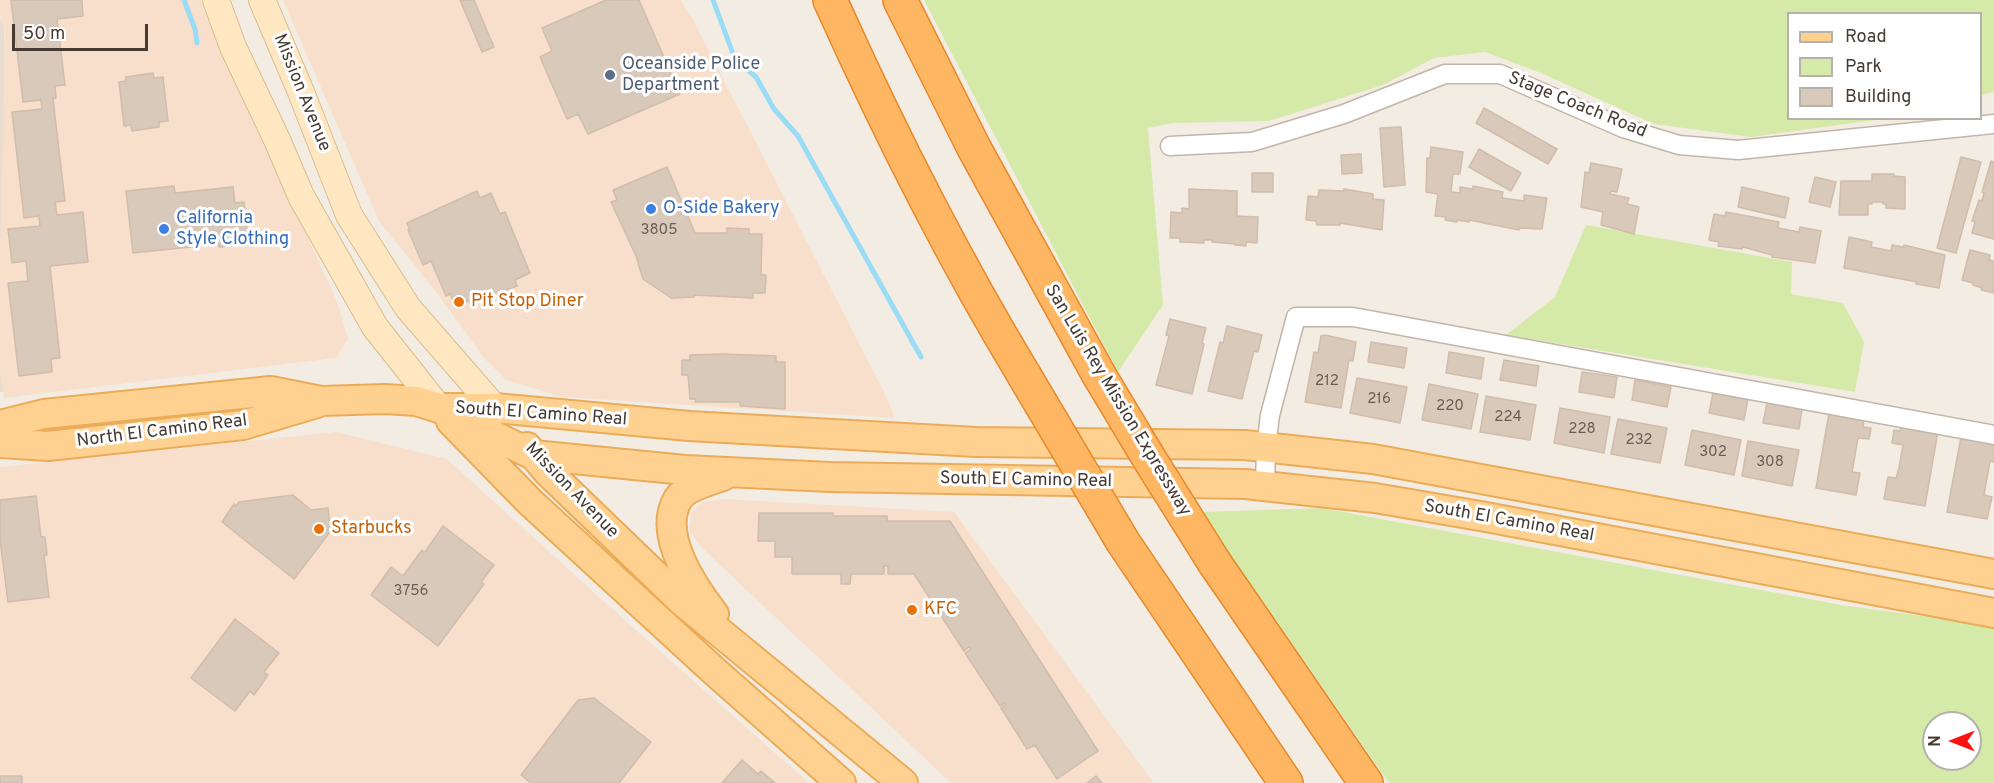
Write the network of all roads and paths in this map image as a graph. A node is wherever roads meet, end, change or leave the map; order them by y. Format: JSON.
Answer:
{"nodes":[{"id":1,"x":216,"y":0,"type":"edge"},
{"id":2,"x":262,"y":0,"type":"edge"},
{"id":3,"x":830,"y":0,"type":"edge"},
{"id":4,"x":900,"y":0,"type":"edge"},
{"id":5,"x":1994,"y":124,"type":"edge"},
{"id":6,"x":1170,"y":146,"type":"dead end"},
{"id":7,"x":252,"y":393,"type":"junction"},
{"id":8,"x":321,"y":402,"type":"junction"},
{"id":9,"x":124,"y":405,"type":"junction"},
{"id":10,"x":439,"y":408,"type":"junction"},
{"id":11,"x":495,"y":408,"type":"junction"},
{"id":12,"x":0,"y":425,"type":"edge"},
{"id":13,"x":1994,"y":435,"type":"edge"},
{"id":14,"x":127,"y":437,"type":"junction"},
{"id":15,"x":0,"y":442,"type":"edge"},
{"id":16,"x":1266,"y":447,"type":"junction"},
{"id":17,"x":533,"y":455,"type":"junction"},
{"id":18,"x":732,"y":472,"type":"junction"},
{"id":19,"x":1265,"y":486,"type":"junction"},
{"id":20,"x":1994,"y":574,"type":"edge"},
{"id":21,"x":1994,"y":613,"type":"edge"},
{"id":22,"x":738,"y":648,"type":"junction"},
{"id":23,"x":734,"y":689,"type":"junction"},
{"id":24,"x":840,"y":730,"type":"junction"},
{"id":25,"x":843,"y":783,"type":"edge"},
{"id":26,"x":861,"y":783,"type":"edge"},
{"id":27,"x":903,"y":783,"type":"edge"},
{"id":28,"x":1286,"y":783,"type":"edge"},
{"id":29,"x":1366,"y":783,"type":"edge"}],
"edges":[{"from":1,"to":10,"type":"main road","name":"Mission Avenue"},
{"from":2,"to":11,"type":"main road","name":"Mission Avenue"},
{"from":3,"to":28,"type":"highway","bridge":true},
{"from":4,"to":29,"type":"highway","name":"San Luis Rey Mission Expressway","bridge":true},
{"from":5,"to":6,"type":"street","name":"Stage Coach Road"},
{"from":7,"to":8,"type":"main road","name":"North El Camino Real"},
{"from":7,"to":9,"type":"main road","name":"North El Camino Real"},
{"from":7,"to":14,"type":"main road"},
{"from":8,"to":10,"type":"main road","name":"North El Camino Real"},
{"from":8,"to":14,"type":"main road","name":"North El Camino Real"},
{"from":9,"to":12,"type":"main road","name":"North El Camino Real"},
{"from":9,"to":15,"type":"main road"},
{"from":10,"to":11,"type":"main road","name":"South El Camino Real"},
{"from":10,"to":17,"type":"main road","name":"South El Camino Real"},
{"from":10,"to":23,"type":"main road","name":"Mission Avenue"},
{"from":11,"to":16,"type":"main road","name":"South El Camino Real"},
{"from":11,"to":17,"type":"main road","name":"Mission Avenue"},
{"from":13,"to":16,"type":"street"},
{"from":14,"to":15,"type":"main road","name":"North El Camino Real"},
{"from":16,"to":19,"type":"street"},
{"from":16,"to":20,"type":"main road","name":"South El Camino Real"},
{"from":17,"to":18,"type":"main road","name":"South El Camino Real"},
{"from":17,"to":22,"type":"main road","name":"Mission Avenue"},
{"from":18,"to":19,"type":"main road","name":"South El Camino Real"},
{"from":18,"to":22,"type":"main road"},
{"from":19,"to":21,"type":"main road","name":"South El Camino Real"},
{"from":22,"to":24,"type":"main road","name":"Mission Avenue"},
{"from":23,"to":24,"type":"main road"},
{"from":23,"to":25,"type":"main road","name":"Mission Avenue"},
{"from":24,"to":27,"type":"main road","name":"Mission Avenue"},
{"from":25,"to":26,"type":"main road"}]}
